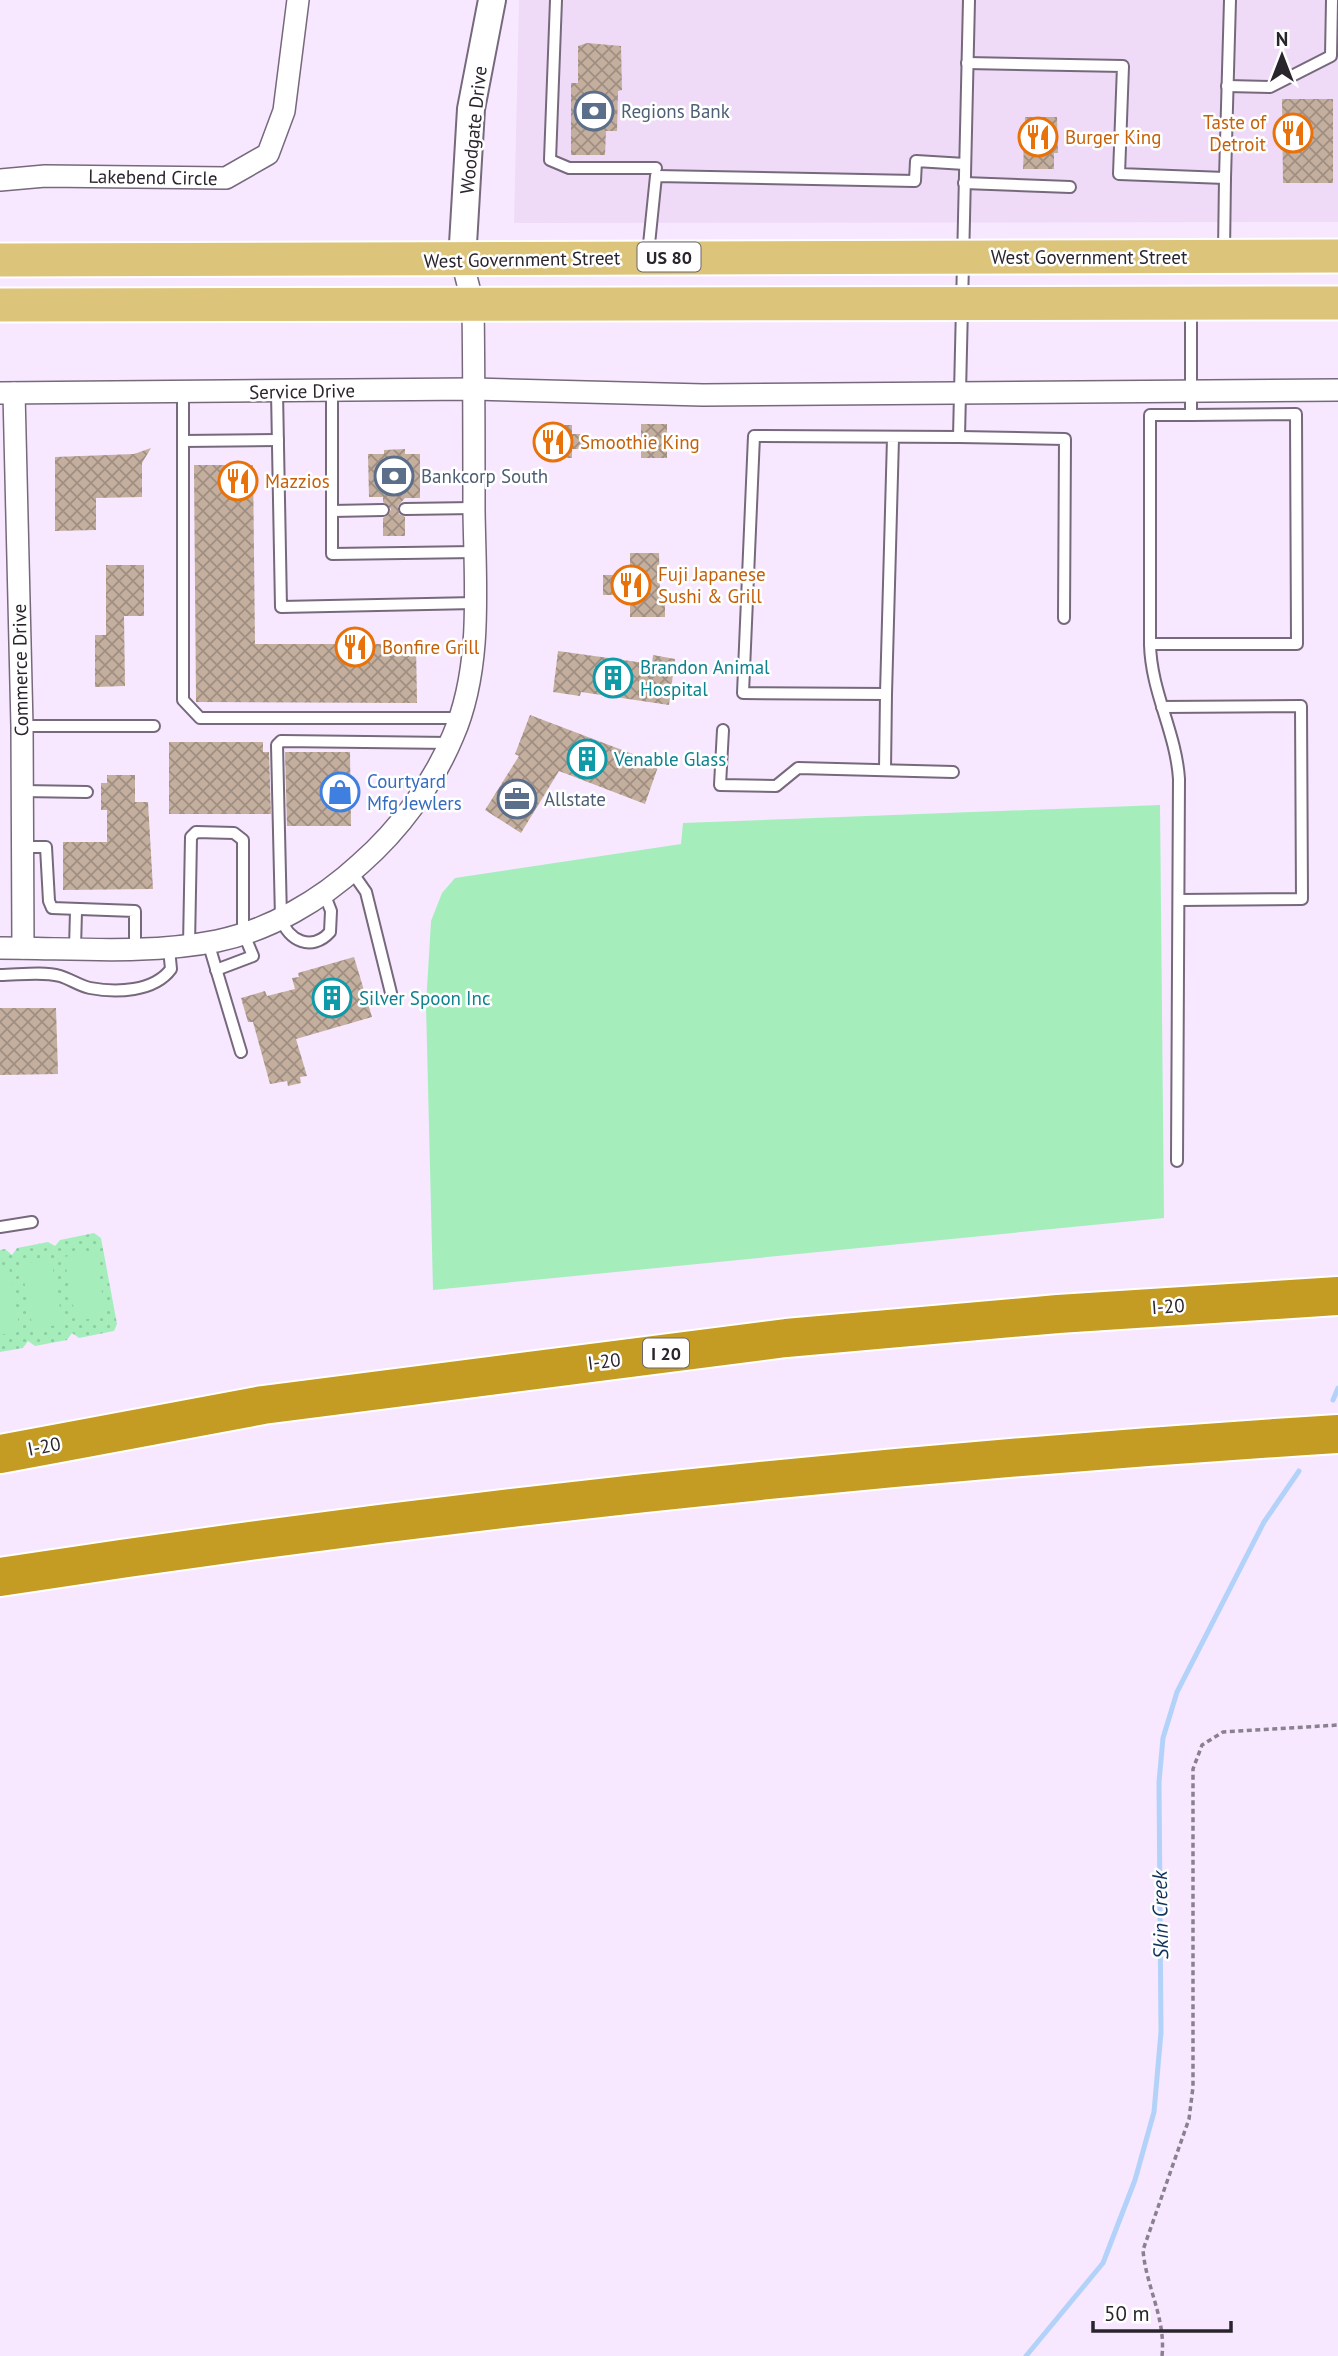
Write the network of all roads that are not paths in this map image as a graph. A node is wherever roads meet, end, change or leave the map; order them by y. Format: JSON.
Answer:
{"nodes":[{"id":1,"x":298,"y":0,"type":"edge"},
{"id":2,"x":492,"y":0,"type":"edge"},
{"id":3,"x":556,"y":0,"type":"edge"},
{"id":4,"x":969,"y":0,"type":"edge"},
{"id":5,"x":1230,"y":0,"type":"edge"},
{"id":6,"x":1332,"y":0,"type":"edge"},
{"id":7,"x":967,"y":63,"type":"junction"},
{"id":8,"x":1227,"y":86,"type":"junction"},
{"id":9,"x":965,"y":164,"type":"junction"},
{"id":10,"x":656,"y":168,"type":"dead end"},
{"id":11,"x":1225,"y":178,"type":"junction"},
{"id":12,"x":0,"y":180,"type":"edge"},
{"id":13,"x":964,"y":183,"type":"junction"},
{"id":14,"x":1070,"y":187,"type":"dead end"},
{"id":15,"x":1223,"y":256,"type":"junction"},
{"id":16,"x":1338,"y":256,"type":"edge"},
{"id":17,"x":647,"y":257,"type":"junction"},
{"id":18,"x":962,"y":257,"type":"junction"},
{"id":19,"x":0,"y":260,"type":"edge"},
{"id":20,"x":462,"y":261,"type":"junction"},
{"id":21,"x":1191,"y":303,"type":"junction"},
{"id":22,"x":1338,"y":303,"type":"edge"},
{"id":23,"x":0,"y":304,"type":"edge"},
{"id":24,"x":473,"y":304,"type":"junction"},
{"id":25,"x":961,"y":304,"type":"junction"},
{"id":26,"x":474,"y":389,"type":"junction"},
{"id":27,"x":1191,"y":390,"type":"junction"},
{"id":28,"x":1338,"y":390,"type":"edge"},
{"id":29,"x":332,"y":391,"type":"junction"},
{"id":30,"x":183,"y":392,"type":"junction"},
{"id":31,"x":277,"y":392,"type":"junction"},
{"id":32,"x":959,"y":392,"type":"junction"},
{"id":33,"x":7,"y":393,"type":"edge"},
{"id":34,"x":1191,"y":415,"type":"junction"},
{"id":35,"x":959,"y":437,"type":"junction"},
{"id":36,"x":893,"y":438,"type":"junction"},
{"id":37,"x":278,"y":440,"type":"junction"},
{"id":38,"x":183,"y":441,"type":"junction"},
{"id":39,"x":474,"y":508,"type":"junction"},
{"id":40,"x":405,"y":509,"type":"dead end"},
{"id":41,"x":383,"y":510,"type":"dead end"},
{"id":42,"x":332,"y":511,"type":"junction"},
{"id":43,"x":475,"y":552,"type":"junction"},
{"id":44,"x":475,"y":603,"type":"junction"},
{"id":45,"x":1063,"y":618,"type":"dead end"},
{"id":46,"x":1150,"y":644,"type":"junction"},
{"id":47,"x":886,"y":694,"type":"junction"},
{"id":48,"x":1162,"y":707,"type":"junction"},
{"id":49,"x":458,"y":718,"type":"junction"},
{"id":50,"x":22,"y":726,"type":"junction"},
{"id":51,"x":153,"y":726,"type":"dead end"},
{"id":52,"x":723,"y":730,"type":"dead end"},
{"id":53,"x":450,"y":743,"type":"junction"},
{"id":54,"x":885,"y":770,"type":"junction"},
{"id":55,"x":953,"y":772,"type":"dead end"},
{"id":56,"x":22,"y":791,"type":"junction"},
{"id":57,"x":87,"y":792,"type":"dead end"},
{"id":58,"x":23,"y":847,"type":"junction"},
{"id":59,"x":352,"y":872,"type":"junction"},
{"id":60,"x":324,"y":893,"type":"junction"},
{"id":61,"x":1179,"y":900,"type":"junction"},
{"id":62,"x":76,"y":911,"type":"junction"},
{"id":63,"x":281,"y":918,"type":"junction"},
{"id":64,"x":243,"y":932,"type":"junction"},
{"id":65,"x":189,"y":945,"type":"junction"},
{"id":66,"x":0,"y":948,"type":"edge"},
{"id":67,"x":23,"y":948,"type":"junction"},
{"id":68,"x":75,"y":948,"type":"junction"},
{"id":69,"x":135,"y":949,"type":"junction"},
{"id":70,"x":216,"y":970,"type":"junction"},
{"id":71,"x":0,"y":975,"type":"edge"},
{"id":72,"x":23,"y":975,"type":"junction"},
{"id":73,"x":392,"y":998,"type":"dead end"},
{"id":74,"x":241,"y":1052,"type":"dead end"},
{"id":75,"x":1177,"y":1161,"type":"dead end"},
{"id":76,"x":32,"y":1222,"type":"dead end"},
{"id":77,"x":0,"y":1227,"type":"edge"},
{"id":78,"x":1338,"y":1296,"type":"edge"},
{"id":79,"x":1338,"y":1434,"type":"edge"},
{"id":80,"x":0,"y":1454,"type":"edge"},
{"id":81,"x":0,"y":1577,"type":"edge"}],
"edges":[{"from":1,"to":12,"type":"street","name":"Lakebend Circle"},
{"from":2,"to":20,"type":"street","name":"Woodgate Drive"},
{"from":3,"to":10,"type":"lane"},
{"from":4,"to":7,"type":"lane"},
{"from":5,"to":8,"type":"lane"},
{"from":6,"to":8,"type":"lane"},
{"from":7,"to":9,"type":"lane"},
{"from":7,"to":11,"type":"lane"},
{"from":8,"to":11,"type":"lane"},
{"from":9,"to":13,"type":"lane"},
{"from":9,"to":17,"type":"lane"},
{"from":11,"to":15,"type":"lane"},
{"from":13,"to":14,"type":"lane"},
{"from":13,"to":18,"type":"lane"},
{"from":15,"to":16,"type":"main road","name":"West Government Street","number":"US 80"},
{"from":15,"to":18,"type":"main road","name":"West Government Street","number":"US 80"},
{"from":17,"to":18,"type":"main road","name":"West Government Street","number":"US 80"},
{"from":17,"to":20,"type":"main road","name":"West Government Street","number":"US 80"},
{"from":18,"to":25,"type":"lane"},
{"from":19,"to":20,"type":"main road","name":"West Government Street","number":"US 80"},
{"from":20,"to":24,"type":"street"},
{"from":21,"to":22,"type":"main road"},
{"from":21,"to":25,"type":"main road"},
{"from":21,"to":27,"type":"lane"},
{"from":23,"to":24,"type":"main road"},
{"from":24,"to":25,"type":"main road"},
{"from":24,"to":26,"type":"street"},
{"from":25,"to":32,"type":"lane"},
{"from":26,"to":29,"type":"street","name":"Service Drive"},
{"from":26,"to":32,"type":"street","name":"Service Drive"},
{"from":26,"to":39,"type":"street"},
{"from":27,"to":28,"type":"street","name":"Service Drive"},
{"from":27,"to":32,"type":"street","name":"Service Drive"},
{"from":27,"to":34,"type":"lane"},
{"from":29,"to":31,"type":"street","name":"Service Drive"},
{"from":29,"to":42,"type":"lane"},
{"from":30,"to":31,"type":"street","name":"Service Drive"},
{"from":30,"to":33,"type":"street","name":"Service Drive"},
{"from":30,"to":38,"type":"lane"},
{"from":31,"to":37,"type":"lane"},
{"from":32,"to":35,"type":"lane"},
{"from":33,"to":50,"type":"street","name":"Commerce Drive"},
{"from":34,"to":46,"type":"lane"},
{"from":34,"to":46,"type":"lane"},
{"from":35,"to":36,"type":"lane"},
{"from":35,"to":45,"type":"lane"},
{"from":36,"to":47,"type":"lane"},
{"from":36,"to":47,"type":"lane"},
{"from":37,"to":38,"type":"lane"},
{"from":37,"to":44,"type":"lane"},
{"from":38,"to":49,"type":"lane"},
{"from":39,"to":40,"type":"lane"},
{"from":39,"to":43,"type":"street"},
{"from":41,"to":42,"type":"lane"},
{"from":42,"to":43,"type":"lane"},
{"from":43,"to":44,"type":"street"},
{"from":44,"to":49,"type":"street"},
{"from":46,"to":48,"type":"lane"},
{"from":47,"to":54,"type":"lane"},
{"from":48,"to":61,"type":"lane"},
{"from":48,"to":61,"type":"lane"},
{"from":49,"to":53,"type":"street"},
{"from":50,"to":51,"type":"lane"},
{"from":50,"to":56,"type":"street","name":"Commerce Drive"},
{"from":52,"to":54,"type":"lane"},
{"from":53,"to":59,"type":"street"},
{"from":53,"to":63,"type":"lane"},
{"from":54,"to":55,"type":"lane"},
{"from":56,"to":57,"type":"lane"},
{"from":56,"to":58,"type":"street","name":"Commerce Drive"},
{"from":58,"to":62,"type":"lane"},
{"from":58,"to":67,"type":"street","name":"Commerce Drive"},
{"from":59,"to":60,"type":"street"},
{"from":59,"to":73,"type":"lane"},
{"from":60,"to":63,"type":"street"},
{"from":60,"to":63,"type":"lane"},
{"from":61,"to":75,"type":"lane"},
{"from":62,"to":68,"type":"lane"},
{"from":62,"to":69,"type":"lane"},
{"from":63,"to":64,"type":"street"},
{"from":64,"to":65,"type":"street"},
{"from":64,"to":65,"type":"lane"},
{"from":64,"to":70,"type":"lane"},
{"from":65,"to":69,"type":"street"},
{"from":65,"to":70,"type":"lane"},
{"from":65,"to":72,"type":"lane"},
{"from":66,"to":67,"type":"street"},
{"from":67,"to":68,"type":"street"},
{"from":67,"to":72,"type":"lane"},
{"from":68,"to":69,"type":"street"},
{"from":70,"to":74,"type":"lane"},
{"from":71,"to":72,"type":"lane"},
{"from":76,"to":77,"type":"lane"},
{"from":78,"to":80,"type":"highway","name":"I-20","number":"I 20"},
{"from":79,"to":81,"type":"highway"}]}
